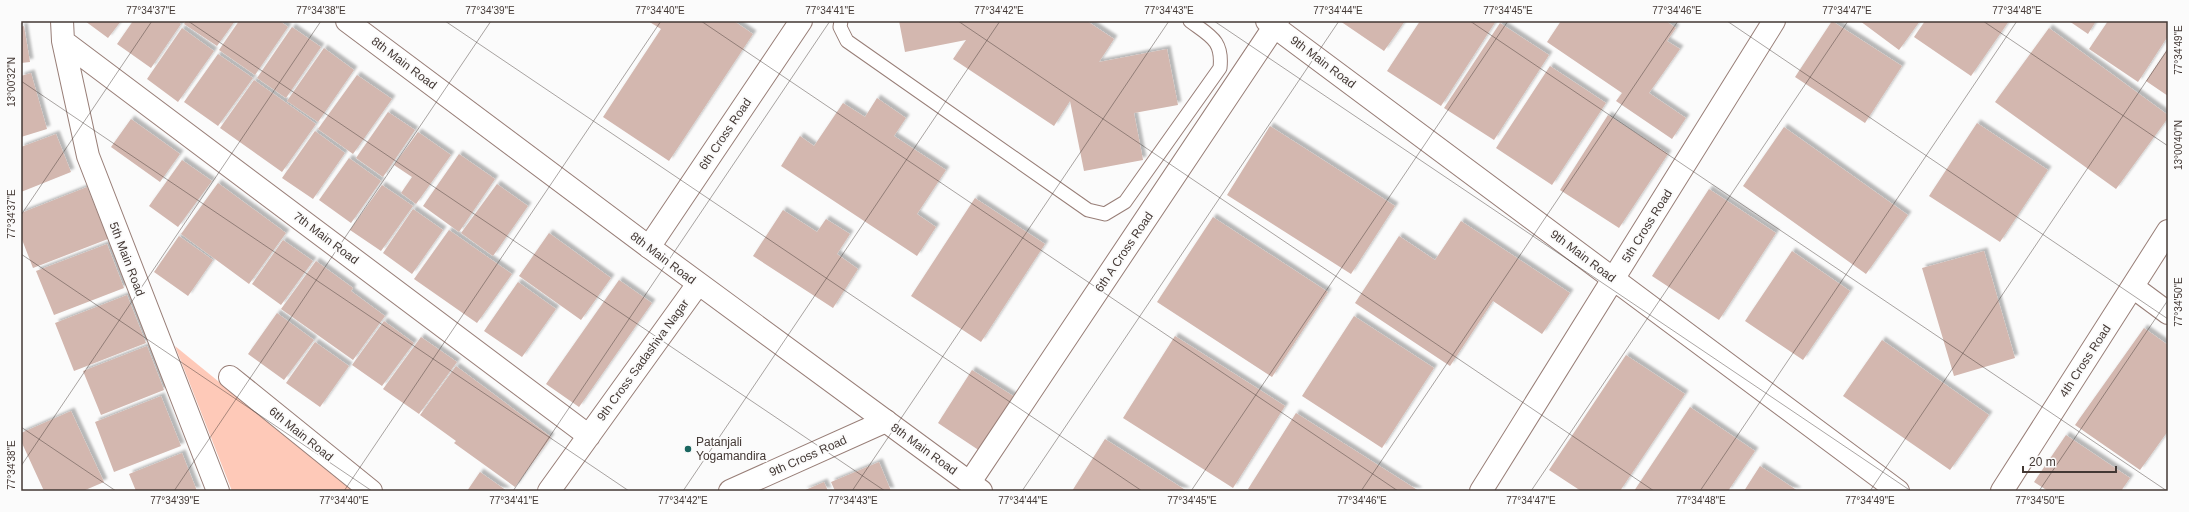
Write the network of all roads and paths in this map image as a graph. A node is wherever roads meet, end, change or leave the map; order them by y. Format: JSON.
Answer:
{"nodes":[{"id":1,"x":347,"y":21,"type":"edge"},
{"id":2,"x":801,"y":21,"type":"edge"},
{"id":3,"x":841,"y":21,"type":"edge"},
{"id":4,"x":1190,"y":21,"type":"edge"},
{"id":5,"x":1774,"y":21,"type":"edge"},
{"id":6,"x":1274,"y":23,"type":"edge"},
{"id":7,"x":1204,"y":25,"type":"edge"},
{"id":8,"x":62,"y":31,"type":"edge"},
{"id":9,"x":2168,"y":231,"type":"edge"},
{"id":10,"x":649,"y":248,"type":"junction"},
{"id":11,"x":1614,"y":280,"type":"junction"},
{"id":12,"x":698,"y":284,"type":"junction"},
{"id":13,"x":2133,"y":287,"type":"junction"},
{"id":14,"x":2168,"y":313,"type":"edge"},
{"id":15,"x":230,"y":377,"type":"dead end"},
{"id":16,"x":886,"y":421,"type":"junction"},
{"id":17,"x":589,"y":436,"type":"junction"},
{"id":18,"x":975,"y":487,"type":"edge"},
{"id":19,"x":218,"y":491,"type":"edge"},
{"id":20,"x":371,"y":491,"type":"edge"},
{"id":21,"x":549,"y":491,"type":"edge"},
{"id":22,"x":730,"y":491,"type":"edge"},
{"id":23,"x":1481,"y":491,"type":"edge"},
{"id":24,"x":1898,"y":491,"type":"edge"},
{"id":25,"x":2002,"y":491,"type":"edge"}],
"edges":[{"from":1,"to":10,"type":"street","name":"8th Main Road"},
{"from":2,"to":10,"type":"street","name":"6th Cross Road"},
{"from":3,"to":7,"type":"lane"},
{"from":4,"to":7,"type":"lane"},
{"from":5,"to":11,"type":"street","name":"5th Cross Road"},
{"from":6,"to":11,"type":"street","name":"9th Main Road"},
{"from":6,"to":18,"type":"street","name":"6th A Cross Road"},
{"from":8,"to":17,"type":"street","name":"7th Main Road"},
{"from":8,"to":19,"type":"street","name":"5th Main Road"},
{"from":9,"to":13,"type":"street","name":"4th Cross Road"},
{"from":10,"to":12,"type":"street","name":"8th Main Road"},
{"from":11,"to":23,"type":"street","name":"5th Cross Road"},
{"from":11,"to":24,"type":"street","name":"9th Main Road"},
{"from":12,"to":16,"type":"street","name":"8th Main Road"},
{"from":12,"to":17,"type":"street","name":"9th Cross Sadashiva Nagar"},
{"from":13,"to":14,"type":"street"},
{"from":13,"to":25,"type":"street","name":"4th Cross Road"},
{"from":15,"to":20,"type":"street","name":"6th Main Road"},
{"from":16,"to":18,"type":"street","name":"8th Main Road"},
{"from":16,"to":22,"type":"street","name":"9th Cross Road"},
{"from":17,"to":21,"type":"street","name":"9th Cross Sadashiva Nagar"}]}
